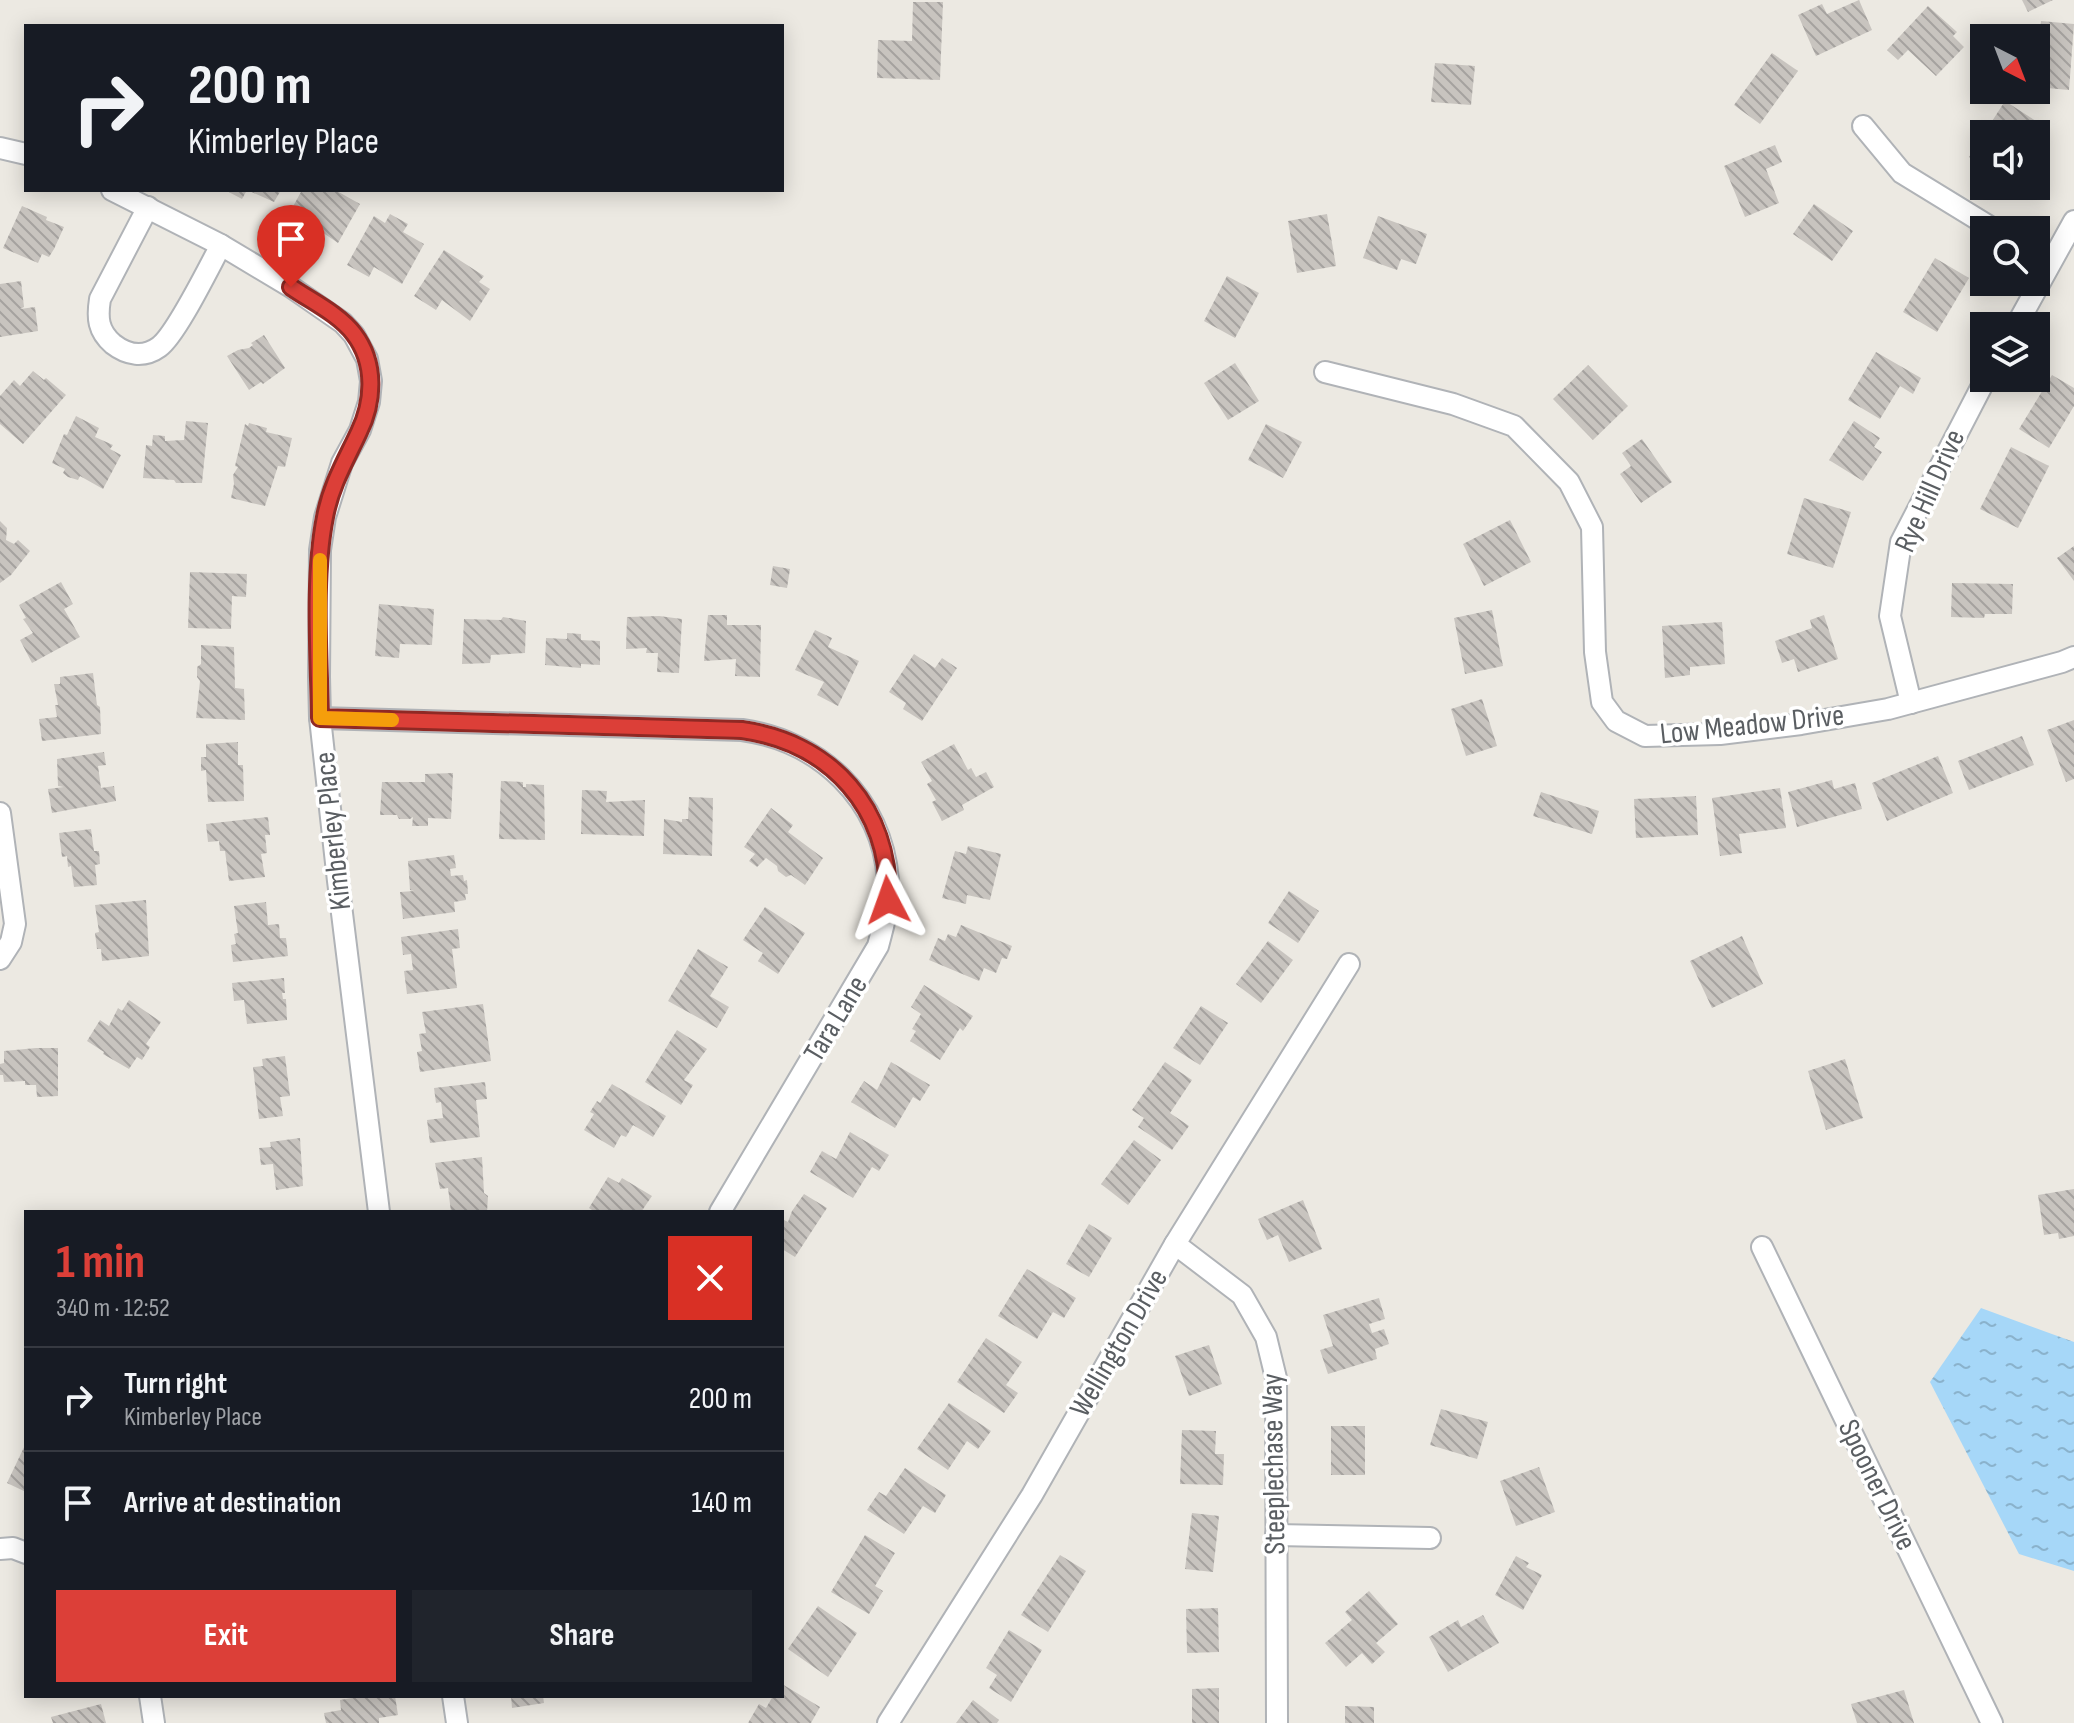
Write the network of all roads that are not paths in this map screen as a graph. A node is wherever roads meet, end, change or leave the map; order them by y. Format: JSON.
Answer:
{"nodes":[{"id":1,"x":1863,"y":126,"type":"dead end"},
{"id":2,"x":0,"y":148,"type":"edge"},
{"id":3,"x":24,"y":154,"type":"edge"},
{"id":4,"x":116,"y":192,"type":"edge"},
{"id":5,"x":148,"y":207,"type":"junction"},
{"id":6,"x":1972,"y":216,"type":"edge"},
{"id":7,"x":2074,"y":221,"type":"edge"},
{"id":8,"x":221,"y":245,"type":"junction"},
{"id":9,"x":2050,"y":251,"type":"edge"},
{"id":10,"x":1325,"y":372,"type":"dead end"},
{"id":11,"x":1979,"y":392,"type":"edge"},
{"id":12,"x":2074,"y":657,"type":"edge"},
{"id":13,"x":1911,"y":703,"type":"junction"},
{"id":14,"x":320,"y":718,"type":"junction"},
{"id":15,"x":0,"y":813,"type":"edge"},
{"id":16,"x":0,"y":959,"type":"edge"},
{"id":17,"x":1349,"y":964,"type":"dead end"},
{"id":18,"x":379,"y":1210,"type":"edge"},
{"id":19,"x":721,"y":1210,"type":"edge"},
{"id":20,"x":1175,"y":1244,"type":"junction"},
{"id":21,"x":1762,"y":1247,"type":"dead end"},
{"id":22,"x":1276,"y":1535,"type":"junction"},
{"id":23,"x":1430,"y":1538,"type":"dead end"},
{"id":24,"x":0,"y":1549,"type":"edge"},
{"id":25,"x":24,"y":1552,"type":"edge"},
{"id":26,"x":150,"y":1698,"type":"edge"},
{"id":27,"x":453,"y":1698,"type":"edge"},
{"id":28,"x":154,"y":1723,"type":"edge"},
{"id":29,"x":457,"y":1723,"type":"edge"},
{"id":30,"x":888,"y":1723,"type":"edge"},
{"id":31,"x":1277,"y":1723,"type":"edge"},
{"id":32,"x":1992,"y":1723,"type":"edge"}],
"edges":[{"from":1,"to":6,"type":"street"},
{"from":2,"to":3,"type":"street"},
{"from":4,"to":5,"type":"street","name":"Kimberley Place"},
{"from":5,"to":8,"type":"street","name":"Kimberley Place"},
{"from":5,"to":8,"type":"street"},
{"from":7,"to":9,"type":"street"},
{"from":8,"to":14,"type":"street","name":"Kimberley Place"},
{"from":10,"to":13,"type":"street","name":"Low Meadow Drive"},
{"from":11,"to":13,"type":"street","name":"Rye Hill Drive"},
{"from":12,"to":13,"type":"street","name":"Low Meadow Drive"},
{"from":14,"to":18,"type":"street","name":"Kimberley Place"},
{"from":14,"to":19,"type":"street","name":"Tara Lane"},
{"from":15,"to":16,"type":"street"},
{"from":17,"to":20,"type":"street","name":"Wellington Drive"},
{"from":20,"to":22,"type":"street","name":"Steeplechase Way"},
{"from":20,"to":30,"type":"street","name":"Wellington Drive"},
{"from":21,"to":32,"type":"street","name":"Spooner Drive"},
{"from":22,"to":23,"type":"street"},
{"from":22,"to":31,"type":"street","name":"Steeplechase Way"},
{"from":24,"to":25,"type":"street"},
{"from":26,"to":28,"type":"street"},
{"from":27,"to":29,"type":"street"}]}
